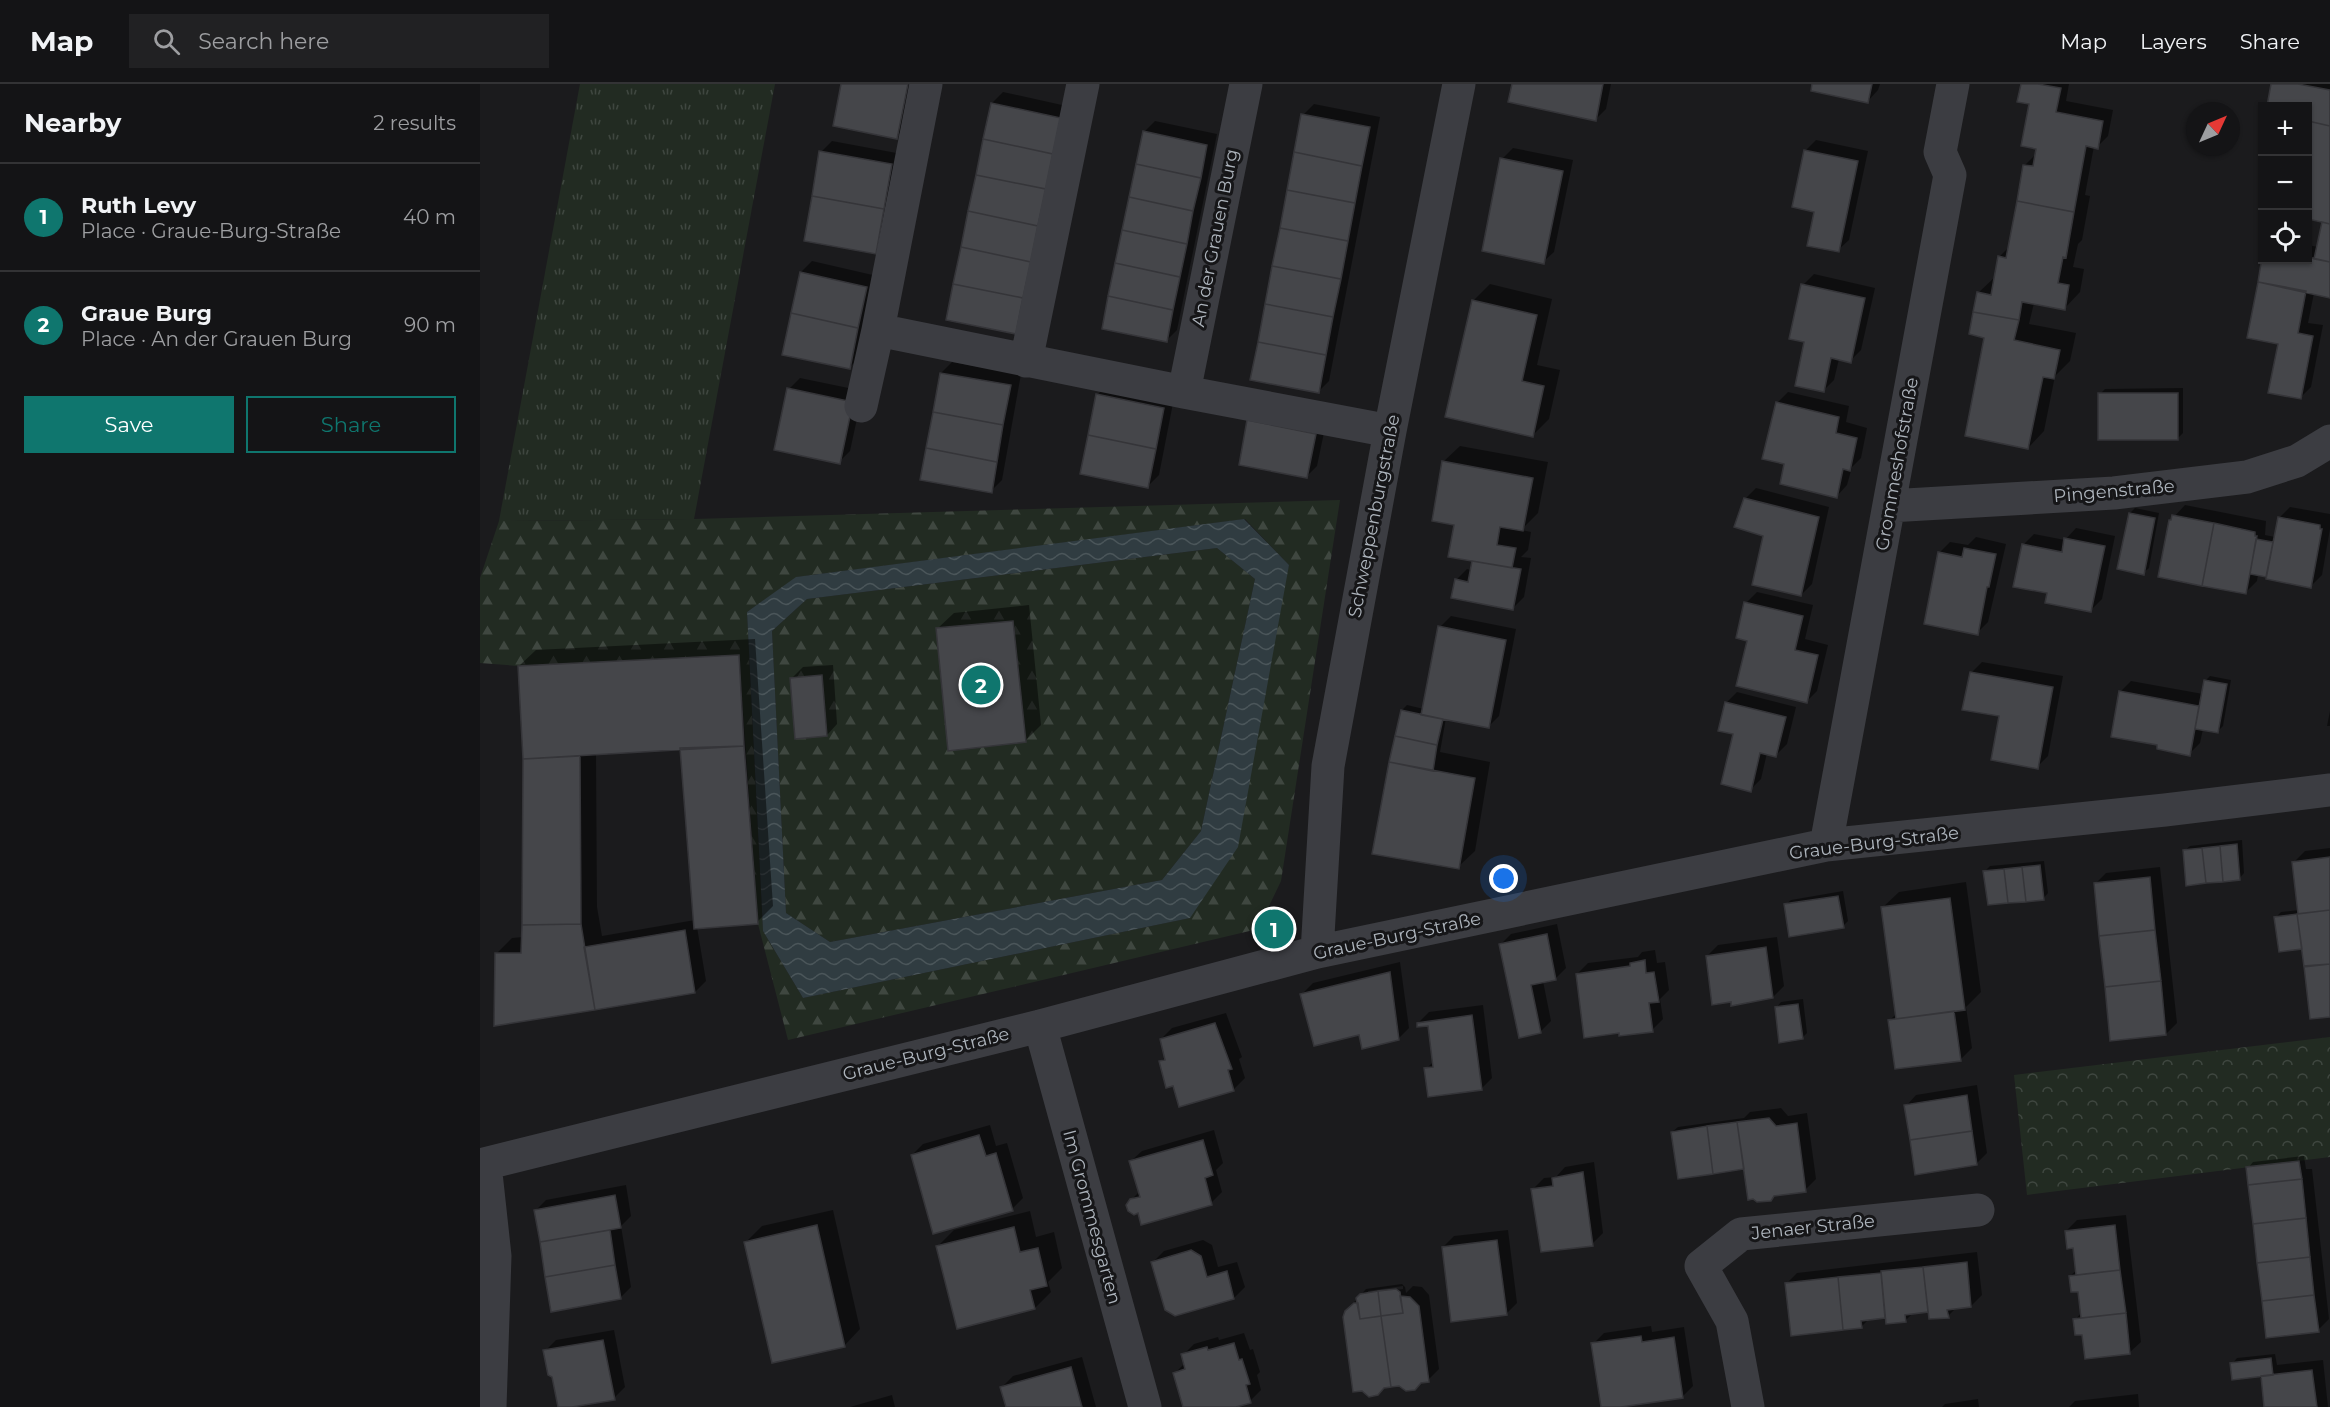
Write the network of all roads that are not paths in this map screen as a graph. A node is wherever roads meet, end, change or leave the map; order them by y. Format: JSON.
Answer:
{"nodes":[{"id":1,"x":926,"y":84,"type":"edge"},
{"id":2,"x":1083,"y":84,"type":"edge"},
{"id":3,"x":1246,"y":84,"type":"edge"},
{"id":4,"x":1459,"y":84,"type":"edge"},
{"id":5,"x":1953,"y":84,"type":"edge"},
{"id":6,"x":878,"y":330,"type":"junction"},
{"id":7,"x":1026,"y":361,"type":"junction"},
{"id":8,"x":1184,"y":392,"type":"junction"},
{"id":9,"x":861,"y":406,"type":"dead end"},
{"id":10,"x":1390,"y":431,"type":"junction"},
{"id":11,"x":2330,"y":441,"type":"edge"},
{"id":12,"x":1889,"y":506,"type":"junction"},
{"id":13,"x":2330,"y":789,"type":"edge"},
{"id":14,"x":1826,"y":845,"type":"junction"},
{"id":15,"x":1317,"y":952,"type":"junction"},
{"id":16,"x":1040,"y":1026,"type":"junction"},
{"id":17,"x":482,"y":1165,"type":"edge"},
{"id":18,"x":1978,"y":1210,"type":"dead end"},
{"id":19,"x":490,"y":1407,"type":"edge"},
{"id":20,"x":1144,"y":1407,"type":"edge"},
{"id":21,"x":1748,"y":1407,"type":"edge"}],
"edges":[{"from":1,"to":6,"type":"street"},
{"from":2,"to":7,"type":"street"},
{"from":3,"to":8,"type":"street","name":"An der Grauen Burg"},
{"from":4,"to":10,"type":"street","name":"Schweppenburgstraße"},
{"from":5,"to":12,"type":"street","name":"Grommeshofstraße"},
{"from":6,"to":7,"type":"street"},
{"from":6,"to":9,"type":"street"},
{"from":7,"to":8,"type":"street"},
{"from":8,"to":10,"type":"street"},
{"from":10,"to":15,"type":"street","name":"Schweppenburgstraße"},
{"from":11,"to":12,"type":"street","name":"Pingenstraße"},
{"from":12,"to":14,"type":"street","name":"Grommeshofstraße"},
{"from":13,"to":14,"type":"street","name":"Graue-Burg-Straße"},
{"from":14,"to":15,"type":"street","name":"Graue-Burg-Straße"},
{"from":15,"to":16,"type":"street","name":"Graue-Burg-Straße"},
{"from":16,"to":17,"type":"street","name":"Graue-Burg-Straße"},
{"from":16,"to":20,"type":"street","name":"Im Grommesgarten"},
{"from":17,"to":19,"type":"street"},
{"from":18,"to":21,"type":"street","name":"Jenaer Straße"}]}
